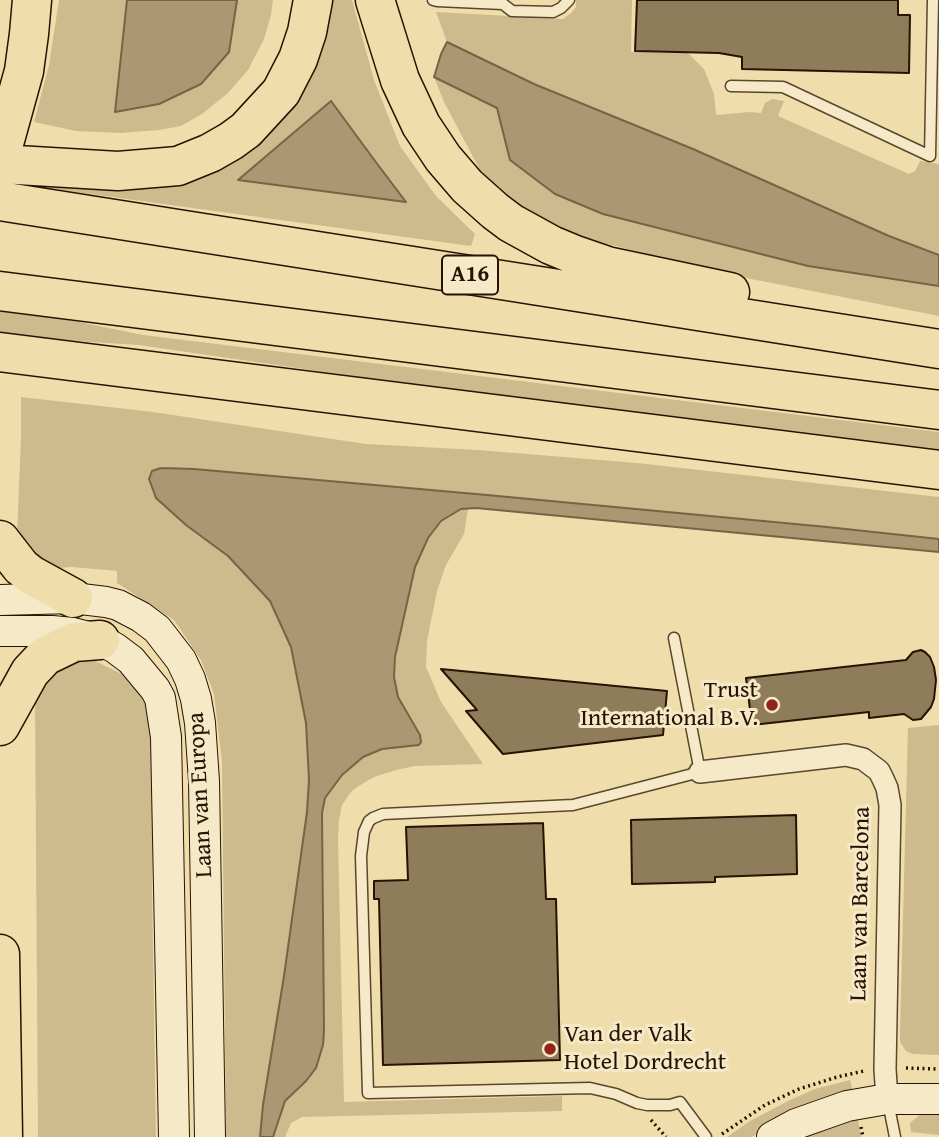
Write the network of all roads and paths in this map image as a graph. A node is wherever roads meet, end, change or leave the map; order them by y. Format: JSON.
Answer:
{"nodes":[{"id":1,"x":32,"y":0,"type":"edge"},
{"id":2,"x":294,"y":0,"type":"edge"},
{"id":3,"x":313,"y":0,"type":"edge"},
{"id":4,"x":375,"y":0,"type":"edge"},
{"id":5,"x":433,"y":0,"type":"edge"},
{"id":6,"x":569,"y":0,"type":"edge"},
{"id":7,"x":933,"y":0,"type":"edge"},
{"id":8,"x":731,"y":86,"type":"dead end"},
{"id":9,"x":11,"y":163,"type":"edge"},
{"id":10,"x":0,"y":201,"type":"edge"},
{"id":11,"x":0,"y":291,"type":"edge"},
{"id":12,"x":939,"y":348,"type":"edge"},
{"id":13,"x":0,"y":352,"type":"edge"},
{"id":14,"x":939,"y":410,"type":"edge"},
{"id":15,"x":939,"y":470,"type":"edge"},
{"id":16,"x":0,"y":540,"type":"edge"},
{"id":17,"x":74,"y":597,"type":"junction"},
{"id":18,"x":0,"y":600,"type":"edge"},
{"id":19,"x":0,"y":631,"type":"edge"},
{"id":20,"x":674,"y":638,"type":"dead end"},
{"id":21,"x":100,"y":640,"type":"junction"},
{"id":22,"x":0,"y":726,"type":"edge"},
{"id":23,"x":700,"y":772,"type":"junction"},
{"id":24,"x":0,"y":954,"type":"edge"},
{"id":25,"x":887,"y":1099,"type":"junction"},
{"id":26,"x":939,"y":1099,"type":"edge"},
{"id":27,"x":3,"y":1137,"type":"edge"},
{"id":28,"x":174,"y":1137,"type":"edge"},
{"id":29,"x":210,"y":1137,"type":"edge"},
{"id":30,"x":706,"y":1137,"type":"edge"},
{"id":31,"x":772,"y":1137,"type":"edge"},
{"id":32,"x":895,"y":1137,"type":"edge"}],
"edges":[{"from":1,"to":9,"type":"highway"},
{"from":2,"to":9,"type":"highway"},
{"from":3,"to":9,"type":"highway"},
{"from":4,"to":12,"type":"highway","number":"A16"},
{"from":5,"to":6,"type":"lane"},
{"from":7,"to":8,"type":"lane"},
{"from":10,"to":12,"type":"highway","number":"A16"},
{"from":11,"to":14,"type":"highway"},
{"from":13,"to":15,"type":"highway"},
{"from":16,"to":17,"type":"highway"},
{"from":17,"to":18,"type":"street","name":"Laan van Europa"},
{"from":17,"to":29,"type":"street","name":"Laan van Europa"},
{"from":19,"to":21,"type":"street","name":"Laan van Europa"},
{"from":20,"to":23,"type":"lane"},
{"from":21,"to":22,"type":"highway"},
{"from":21,"to":28,"type":"street","name":"Laan van Europa"},
{"from":23,"to":25,"type":"street","name":"Laan van Barcelona"},
{"from":23,"to":30,"type":"lane"},
{"from":24,"to":27,"type":"highway"},
{"from":25,"to":26,"type":"street"},
{"from":25,"to":31,"type":"street"},
{"from":25,"to":32,"type":"lane"}]}
